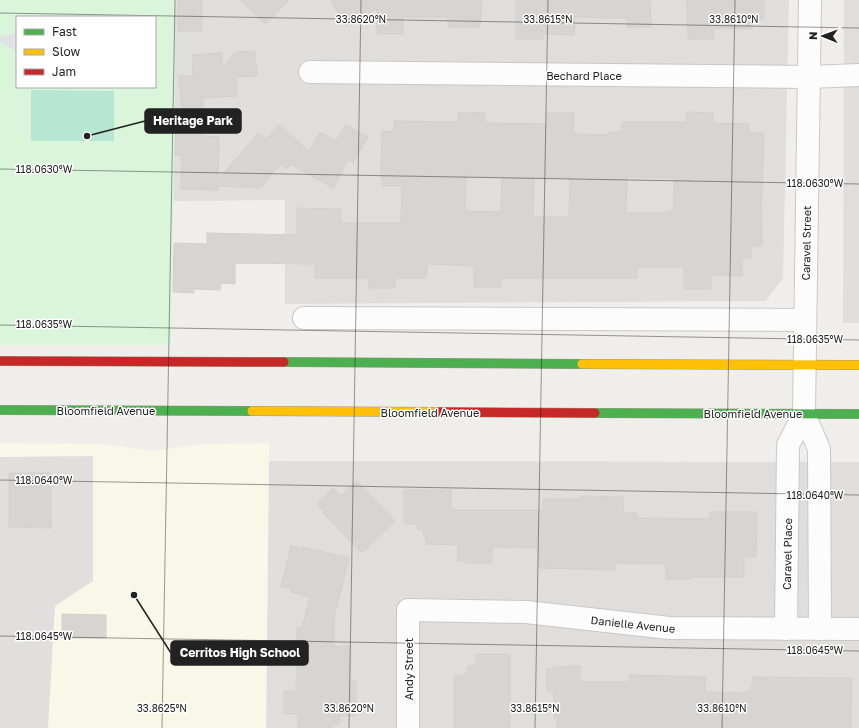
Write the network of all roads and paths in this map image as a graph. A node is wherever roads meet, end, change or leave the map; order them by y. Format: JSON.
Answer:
{"nodes":[{"id":1,"x":810,"y":0,"type":"edge"},
{"id":2,"x":310,"y":72,"type":"dead end"},
{"id":3,"x":859,"y":75,"type":"edge"},
{"id":4,"x":809,"y":77,"type":"junction"},
{"id":5,"x":304,"y":318,"type":"dead end"},
{"id":6,"x":805,"y":320,"type":"junction"},
{"id":7,"x":0,"y":361,"type":"edge"},
{"id":8,"x":805,"y":364,"type":"junction"},
{"id":9,"x":859,"y":365,"type":"edge"},
{"id":10,"x":0,"y":410,"type":"edge"},
{"id":11,"x":804,"y":414,"type":"junction"},
{"id":12,"x":859,"y":414,"type":"edge"},
{"id":13,"x":408,"y":610,"type":"joint"},
{"id":14,"x":786,"y":629,"type":"junction"},
{"id":15,"x":859,"y":629,"type":"edge"},
{"id":16,"x":820,"y":630,"type":"junction"},
{"id":17,"x":408,"y":728,"type":"edge"}],
"edges":[{"from":1,"to":4,"type":"street","name":"Caravel Street"},
{"from":2,"to":4,"type":"street","name":"Bechard Place"},
{"from":3,"to":4,"type":"street","name":"Bechard Place"},
{"from":4,"to":6,"type":"street","name":"Caravel Street"},
{"from":5,"to":6,"type":"street"},
{"from":6,"to":8,"type":"street","name":"Caravel Street"},
{"from":7,"to":8,"type":"street"},
{"from":8,"to":9,"type":"street"},
{"from":8,"to":11,"type":"street","name":"Caravel Street"},
{"from":10,"to":11,"type":"street","name":"Bloomfield Avenue"},
{"from":11,"to":12,"type":"street","name":"Bloomfield Avenue"},
{"from":11,"to":14,"type":"street","name":"Caravel Place"},
{"from":11,"to":16,"type":"street"},
{"from":13,"to":14,"type":"street","name":"Danielle Avenue"},
{"from":13,"to":17,"type":"street","name":"Andy Street"},
{"from":14,"to":16,"type":"street","name":"Danielle Avenue"},
{"from":15,"to":16,"type":"street","name":"Danielle Avenue"}]}
